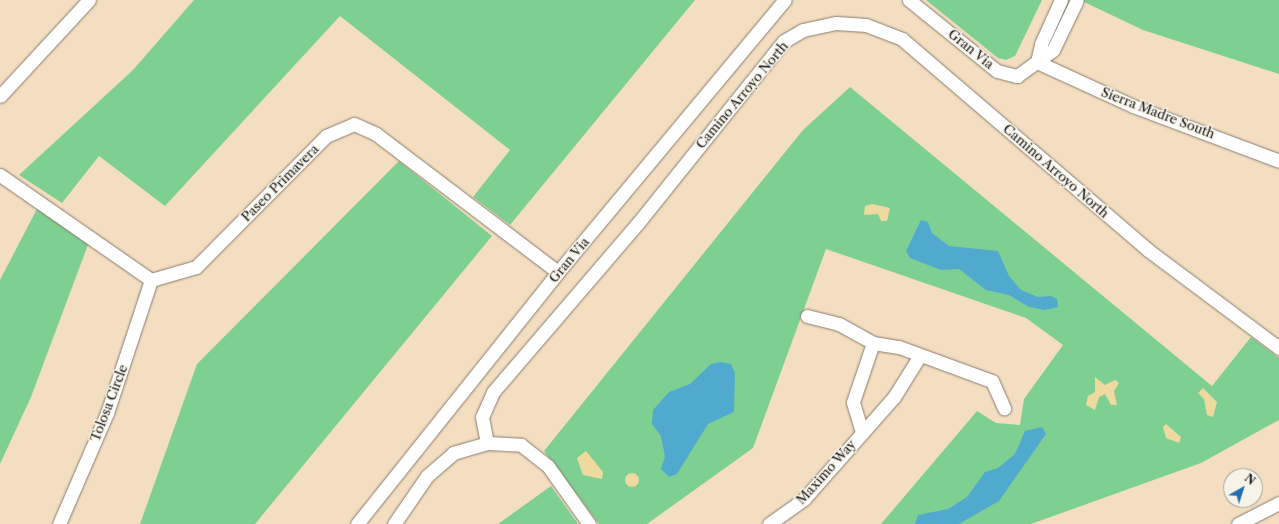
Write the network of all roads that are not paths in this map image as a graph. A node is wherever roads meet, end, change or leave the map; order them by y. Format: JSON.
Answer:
{"nodes":[{"id":1,"x":89,"y":0,"type":"edge"},
{"id":2,"x":785,"y":0,"type":"edge"},
{"id":3,"x":909,"y":0,"type":"edge"},
{"id":4,"x":1062,"y":0,"type":"edge"},
{"id":5,"x":1077,"y":0,"type":"edge"},
{"id":6,"x":1037,"y":62,"type":"junction"},
{"id":7,"x":0,"y":96,"type":"edge"},
{"id":8,"x":1279,"y":161,"type":"edge"},
{"id":9,"x":0,"y":175,"type":"edge"},
{"id":10,"x":558,"y":272,"type":"junction"},
{"id":11,"x":151,"y":280,"type":"junction"},
{"id":12,"x":807,"y":316,"type":"dead end"},
{"id":13,"x":873,"y":343,"type":"junction"},
{"id":14,"x":1279,"y":348,"type":"edge"},
{"id":15,"x":919,"y":356,"type":"junction"},
{"id":16,"x":1004,"y":408,"type":"dead end"},
{"id":17,"x":862,"y":432,"type":"junction"},
{"id":18,"x":487,"y":443,"type":"junction"},
{"id":19,"x":1279,"y":504,"type":"edge"},
{"id":20,"x":59,"y":524,"type":"edge"},
{"id":21,"x":357,"y":524,"type":"edge"},
{"id":22,"x":394,"y":524,"type":"edge"},
{"id":23,"x":589,"y":524,"type":"edge"},
{"id":24,"x":769,"y":524,"type":"edge"},
{"id":25,"x":1238,"y":524,"type":"edge"}],
"edges":[{"from":1,"to":7,"type":"street"},
{"from":2,"to":10,"type":"street","name":"Gran Via"},
{"from":3,"to":6,"type":"street","name":"Gran Via"},
{"from":4,"to":6,"type":"street"},
{"from":5,"to":6,"type":"street"},
{"from":6,"to":8,"type":"street","name":"Sierra Madre South"},
{"from":9,"to":11,"type":"street"},
{"from":10,"to":11,"type":"street","name":"Paseo Primavera"},
{"from":10,"to":21,"type":"street","name":"Gran Via"},
{"from":11,"to":20,"type":"street","name":"Tolosa Circle"},
{"from":12,"to":13,"type":"street"},
{"from":13,"to":15,"type":"street"},
{"from":13,"to":17,"type":"street","name":"Maximo Way"},
{"from":14,"to":18,"type":"street","name":"Camino Arroyo North"},
{"from":15,"to":16,"type":"street"},
{"from":15,"to":17,"type":"street","name":"Maximo Way"},
{"from":17,"to":24,"type":"street","name":"Maximo Way"},
{"from":18,"to":22,"type":"street"},
{"from":18,"to":23,"type":"street"},
{"from":19,"to":25,"type":"street"}]}
